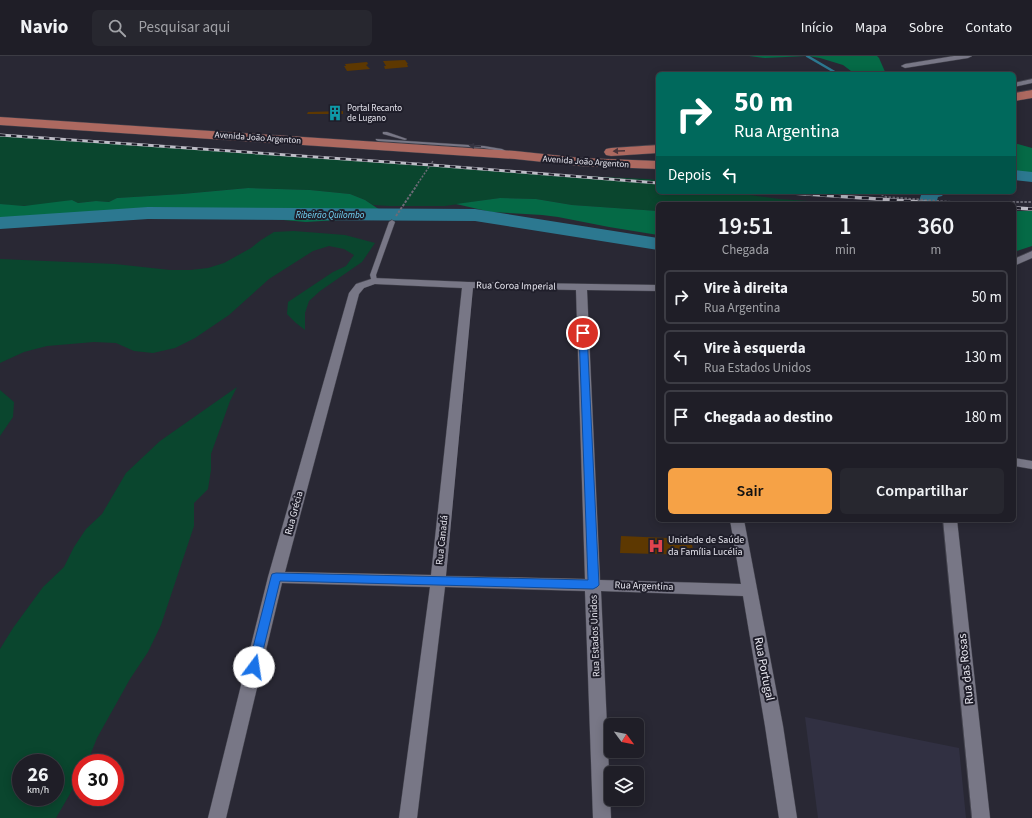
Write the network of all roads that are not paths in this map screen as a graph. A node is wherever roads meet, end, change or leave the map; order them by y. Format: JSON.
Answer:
{"nodes":[{"id":1,"x":910,"y":56,"type":"edge"},
{"id":2,"x":968,"y":56,"type":"edge"},
{"id":3,"x":934,"y":62,"type":"junction"},
{"id":4,"x":905,"y":66,"type":"junction"},
{"id":5,"x":901,"y":72,"type":"edge"},
{"id":6,"x":1032,"y":81,"type":"edge"},
{"id":7,"x":1022,"y":94,"type":"edge"},
{"id":8,"x":0,"y":121,"type":"edge"},
{"id":9,"x":384,"y":133,"type":"dead end"},
{"id":10,"x":378,"y":140,"type":"dead end"},
{"id":11,"x":410,"y":142,"type":"junction"},
{"id":12,"x":656,"y":149,"type":"edge"},
{"id":13,"x":514,"y":155,"type":"junction"},
{"id":14,"x":656,"y":165,"type":"edge"},
{"id":15,"x":392,"y":222,"type":"road end"},
{"id":16,"x":1031,"y":258,"type":"edge"},
{"id":17,"x":1016,"y":262,"type":"edge"},
{"id":18,"x":374,"y":281,"type":"junction"},
{"id":19,"x":468,"y":285,"type":"junction"},
{"id":20,"x":581,"y":287,"type":"junction"},
{"id":21,"x":656,"y":288,"type":"edge"},
{"id":22,"x":1016,"y":462,"type":"edge"},
{"id":23,"x":1032,"y":465,"type":"edge"},
{"id":24,"x":737,"y":522,"type":"edge"},
{"id":25,"x":950,"y":522,"type":"edge"},
{"id":26,"x":276,"y":577,"type":"junction"},
{"id":27,"x":438,"y":581,"type":"junction"},
{"id":28,"x":593,"y":585,"type":"junction"},
{"id":29,"x":749,"y":590,"type":"junction"},
{"id":30,"x":217,"y":818,"type":"edge"},
{"id":31,"x":408,"y":818,"type":"edge"},
{"id":32,"x":602,"y":818,"type":"edge"},
{"id":33,"x":788,"y":818,"type":"edge"},
{"id":34,"x":981,"y":818,"type":"edge"}],
"edges":[{"from":1,"to":3,"type":"street"},
{"from":1,"to":4,"type":"street"},
{"from":2,"to":3,"type":"street"},
{"from":3,"to":4,"type":"street"},
{"from":4,"to":5,"type":"street"},
{"from":6,"to":7,"type":"street"},
{"from":8,"to":13,"type":"main road","name":"Avenida João Argenton"},
{"from":9,"to":11,"type":"lane"},
{"from":10,"to":11,"type":"lane"},
{"from":13,"to":11,"type":"lane","one_way":true},
{"from":12,"to":13,"type":"main road","name":"Avenida João Argenton","one_way":true},
{"from":13,"to":14,"type":"main road","name":"Avenida João Argenton"},
{"from":15,"to":18,"type":"lane"},
{"from":16,"to":17,"type":"street"},
{"from":18,"to":19,"type":"street","name":"Rua Coroa Imperial"},
{"from":18,"to":26,"type":"street","name":"Rua Grécia"},
{"from":19,"to":20,"type":"street","name":"Rua Coroa Imperial"},
{"from":19,"to":27,"type":"street","name":"Rua Canadá"},
{"from":20,"to":21,"type":"street","name":"Rua Coroa Imperial"},
{"from":20,"to":28,"type":"street","name":"Rua Estados Unidos"},
{"from":22,"to":23,"type":"street"},
{"from":24,"to":29,"type":"street","name":"Rua Portugal"},
{"from":25,"to":34,"type":"street","name":"Rua das Rosas"},
{"from":26,"to":27,"type":"street","name":"Rua Argentina"},
{"from":26,"to":30,"type":"street","name":"Rua Grécia"},
{"from":27,"to":28,"type":"street","name":"Rua Argentina"},
{"from":27,"to":31,"type":"street","name":"Rua Canadá"},
{"from":28,"to":29,"type":"street","name":"Rua Argentina"},
{"from":28,"to":32,"type":"street","name":"Rua Estados Unidos"},
{"from":29,"to":33,"type":"street","name":"Rua Portugal"}]}
